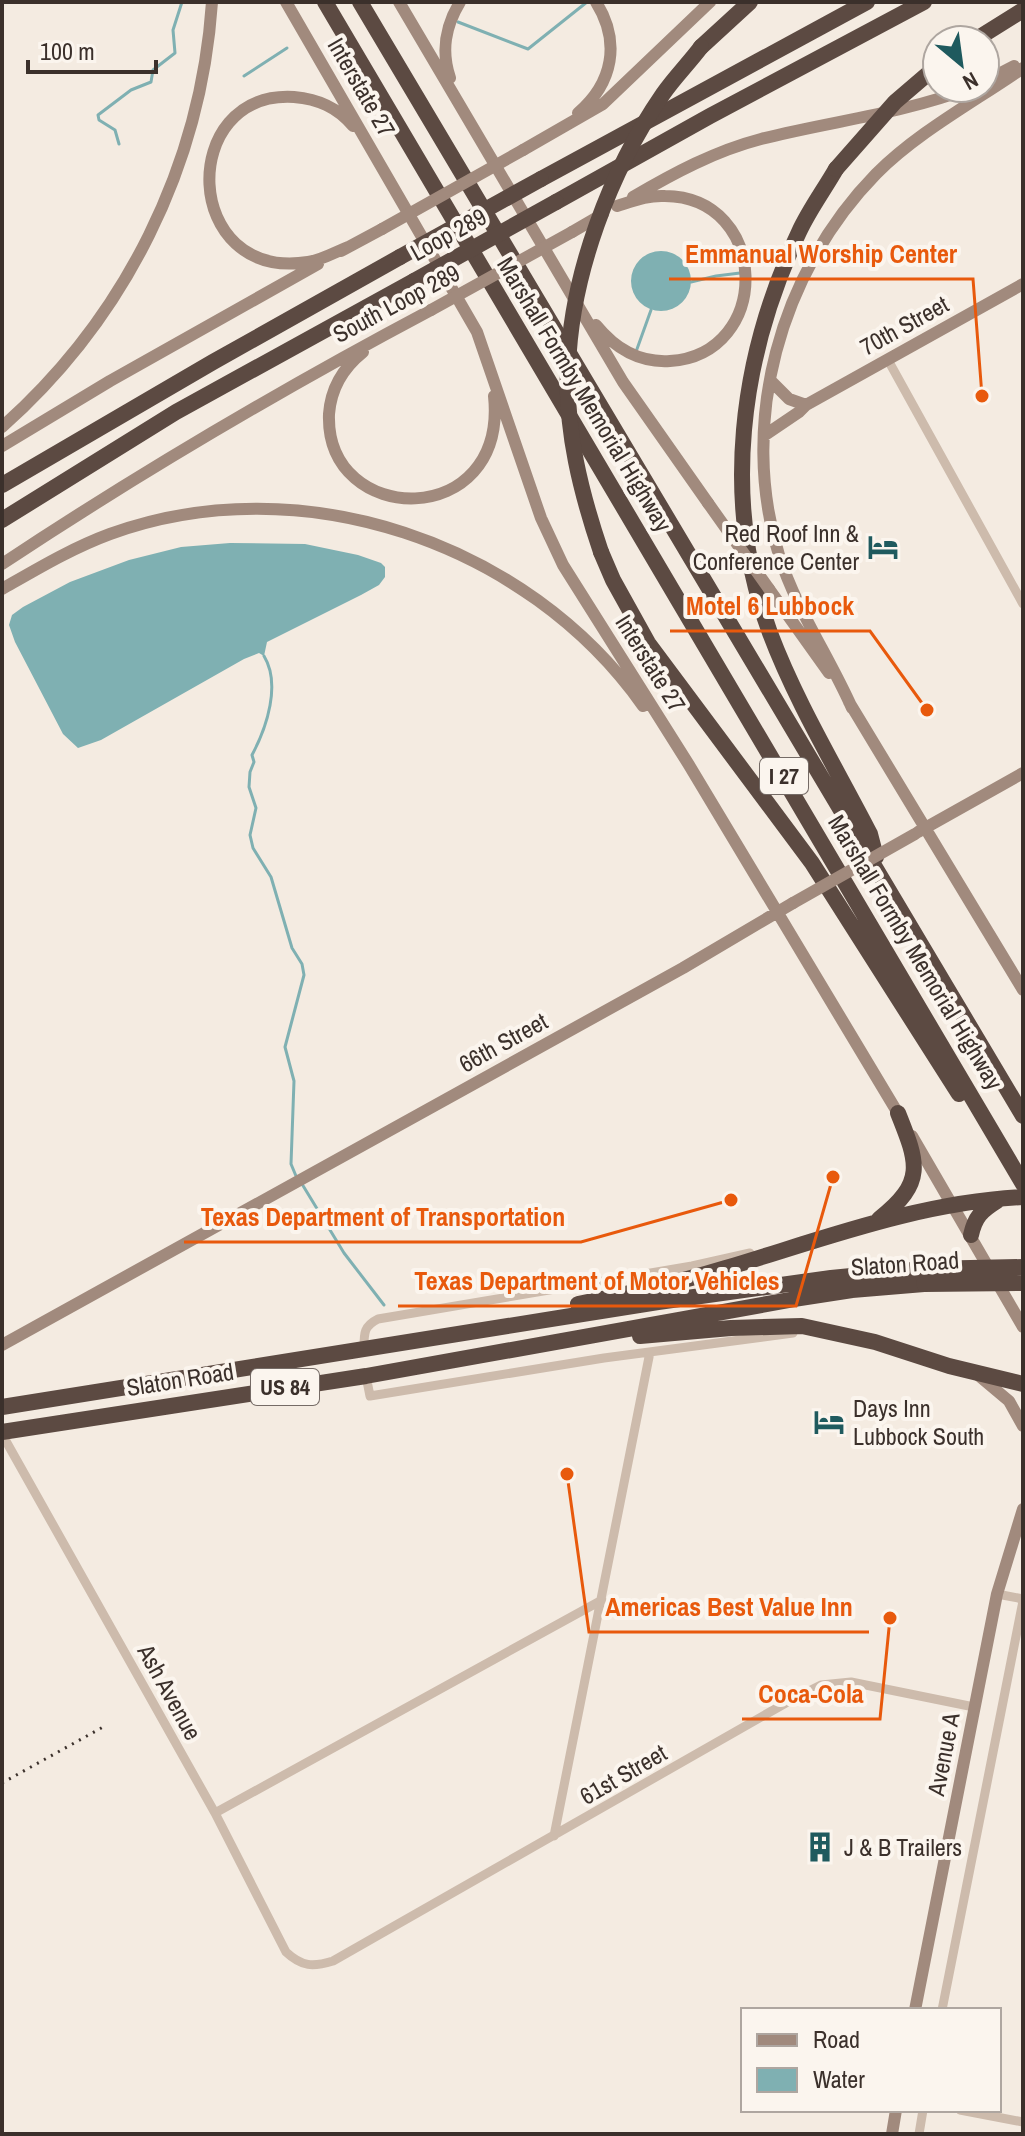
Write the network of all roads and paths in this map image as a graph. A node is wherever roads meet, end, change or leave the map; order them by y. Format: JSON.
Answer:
{"nodes":[{"id":1,"x":212,"y":2,"type":"edge"},
{"id":2,"x":286,"y":2,"type":"edge"},
{"id":3,"x":325,"y":2,"type":"edge"},
{"id":4,"x":360,"y":2,"type":"edge"},
{"id":5,"x":399,"y":2,"type":"edge"},
{"id":6,"x":460,"y":2,"type":"edge"},
{"id":7,"x":596,"y":2,"type":"edge"},
{"id":8,"x":710,"y":2,"type":"edge"},
{"id":9,"x":750,"y":2,"type":"edge"},
{"id":10,"x":867,"y":2,"type":"edge"},
{"id":11,"x":924,"y":2,"type":"edge"},
{"id":12,"x":1023,"y":10,"type":"edge"},
{"id":13,"x":1001,"y":24,"type":"edge"},
{"id":14,"x":1023,"y":61,"type":"edge"},
{"id":15,"x":1023,"y":68,"type":"edge"},
{"id":16,"x":1001,"y":73,"type":"edge"},
{"id":17,"x":921,"y":80,"type":"edge"},
{"id":18,"x":458,"y":100,"type":"junction"},
{"id":19,"x":924,"y":104,"type":"edge"},
{"id":20,"x":553,"y":135,"type":"junction"},
{"id":21,"x":384,"y":169,"type":"junction"},
{"id":22,"x":617,"y":206,"type":"junction"},
{"id":23,"x":348,"y":247,"type":"junction"},
{"id":24,"x":1023,"y":284,"type":"edge"},
{"id":25,"x":568,"y":288,"type":"junction"},
{"id":26,"x":477,"y":332,"type":"junction"},
{"id":27,"x":383,"y":336,"type":"junction"},
{"id":28,"x":888,"y":360,"type":"junction"},
{"id":29,"x":770,"y":380,"type":"junction"},
{"id":30,"x":806,"y":405,"type":"junction"},
{"id":31,"x":2,"y":427,"type":"edge"},
{"id":32,"x":765,"y":435,"type":"junction"},
{"id":33,"x":2,"y":446,"type":"edge"},
{"id":34,"x":2,"y":485,"type":"edge"},
{"id":35,"x":2,"y":520,"type":"edge"},
{"id":36,"x":2,"y":564,"type":"edge"},
{"id":37,"x":2,"y":589,"type":"edge"},
{"id":38,"x":1023,"y":604,"type":"edge"},
{"id":39,"x":852,"y":708,"type":"junction"},
{"id":40,"x":1023,"y":773,"type":"edge"},
{"id":41,"x":920,"y":831,"type":"junction"},
{"id":42,"x":731,"y":834,"type":"junction"},
{"id":43,"x":882,"y":878,"type":"junction"},
{"id":44,"x":778,"y":911,"type":"junction"},
{"id":45,"x":1023,"y":990,"type":"edge"},
{"id":46,"x":898,"y":1113,"type":"junction"},
{"id":47,"x":1023,"y":1116,"type":"edge"},
{"id":48,"x":1023,"y":1184,"type":"edge"},
{"id":49,"x":1023,"y":1195,"type":"edge"},
{"id":50,"x":1002,"y":1198,"type":"junction"},
{"id":51,"x":953,"y":1205,"type":"junction"},
{"id":52,"x":875,"y":1223,"type":"junction"},
{"id":53,"x":971,"y":1235,"type":"junction"},
{"id":54,"x":812,"y":1239,"type":"junction"},
{"id":55,"x":1023,"y":1267,"type":"edge"},
{"id":56,"x":924,"y":1276,"type":"junction"},
{"id":57,"x":1023,"y":1283,"type":"edge"},
{"id":58,"x":1023,"y":1327,"type":"edge"},
{"id":59,"x":828,"y":1331,"type":"junction"},
{"id":60,"x":459,"y":1333,"type":"junction"},
{"id":61,"x":567,"y":1340,"type":"junction"},
{"id":62,"x":2,"y":1345,"type":"edge"},
{"id":63,"x":364,"y":1347,"type":"junction"},
{"id":64,"x":650,"y":1352,"type":"junction"},
{"id":65,"x":976,"y":1373,"type":"junction"},
{"id":66,"x":366,"y":1376,"type":"junction"},
{"id":67,"x":1023,"y":1384,"type":"edge"},
{"id":68,"x":2,"y":1407,"type":"edge"},
{"id":69,"x":1023,"y":1426,"type":"edge"},
{"id":70,"x":2,"y":1433,"type":"edge"},
{"id":71,"x":1023,"y":1509,"type":"edge"},
{"id":72,"x":997,"y":1594,"type":"junction"},
{"id":73,"x":602,"y":1600,"type":"junction"},
{"id":74,"x":1023,"y":1600,"type":"edge"},
{"id":75,"x":974,"y":1707,"type":"junction"},
{"id":76,"x":215,"y":1813,"type":"junction"},
{"id":77,"x":554,"y":1836,"type":"junction"},
{"id":78,"x":305,"y":1965,"type":"joint"},
{"id":79,"x":915,"y":2008,"type":"edge"},
{"id":80,"x":942,"y":2008,"type":"edge"},
{"id":81,"x":896,"y":2112,"type":"edge"},
{"id":82,"x":923,"y":2112,"type":"edge"},
{"id":83,"x":970,"y":2112,"type":"edge"},
{"id":84,"x":1023,"y":2122,"type":"edge"},
{"id":85,"x":892,"y":2134,"type":"edge"},
{"id":86,"x":919,"y":2134,"type":"edge"}],
"edges":[{"from":1,"to":31,"type":"main road"},
{"from":2,"to":21,"type":"main road","name":"Interstate 27"},
{"from":3,"to":48,"type":"highway","name":"Marshall Formby Memorial Highway","number":"I 27"},
{"from":4,"to":43,"type":"highway","name":"Marshall Formby Memorial Highway","number":"I 27"},
{"from":5,"to":18,"type":"main road"},
{"from":6,"to":18,"type":"main road"},
{"from":7,"to":20,"type":"main road"},
{"from":8,"to":20,"type":"main road"},
{"from":9,"to":49,"type":"highway","bridge":true},
{"from":10,"to":34,"type":"highway","name":"Loop 289","bridge":true},
{"from":11,"to":35,"type":"highway","name":"Loop 289","bridge":true},
{"from":12,"to":13,"type":"highway"},
{"from":14,"to":16,"type":"main road"},
{"from":15,"to":29,"type":"main road"},
{"from":17,"to":43,"type":"highway","bridge":true},
{"from":18,"to":25,"type":"main road"},
{"from":19,"to":22,"type":"main road","name":"South Loop 289"},
{"from":20,"to":23,"type":"main road","bridge":true},
{"from":21,"to":23,"type":"main road"},
{"from":21,"to":26,"type":"main road","name":"Interstate 27"},
{"from":22,"to":25,"type":"main road"},
{"from":22,"to":27,"type":"main road","name":"South Loop 289","bridge":true},
{"from":23,"to":33,"type":"main road"},
{"from":24,"to":28,"type":"main road","name":"70th Street"},
{"from":25,"to":39,"type":"main road","bridge":true},
{"from":26,"to":27,"type":"main road"},
{"from":26,"to":42,"type":"main road","name":"Interstate 27"},
{"from":27,"to":36,"type":"main road","name":"South Loop 289"},
{"from":28,"to":30,"type":"main road","name":"70th Street"},
{"from":28,"to":38,"type":"street"},
{"from":29,"to":30,"type":"main road"},
{"from":29,"to":32,"type":"main road"},
{"from":30,"to":32,"type":"main road","name":"70th Street"},
{"from":32,"to":39,"type":"main road"},
{"from":37,"to":42,"type":"main road"},
{"from":39,"to":41,"type":"main road"},
{"from":40,"to":41,"type":"main road","name":"66th Street"},
{"from":41,"to":44,"type":"main road","name":"66th Street","bridge":true},
{"from":41,"to":45,"type":"main road"},
{"from":42,"to":44,"type":"main road","name":"Interstate 27"},
{"from":43,"to":47,"type":"highway","name":"Marshall Formby Memorial Highway","number":"I 27"},
{"from":44,"to":46,"type":"main road","name":"Interstate 27"},
{"from":44,"to":62,"type":"main road","name":"66th Street"},
{"from":46,"to":51,"type":"main road","name":"Interstate 27"},
{"from":46,"to":52,"type":"highway"},
{"from":49,"to":50,"type":"highway"},
{"from":50,"to":51,"type":"highway"},
{"from":50,"to":53,"type":"highway"},
{"from":51,"to":52,"type":"highway"},
{"from":51,"to":53,"type":"main road","name":"Interstate 27"},
{"from":52,"to":54,"type":"highway"},
{"from":53,"to":58,"type":"main road","name":"Interstate 27"},
{"from":54,"to":60,"type":"highway"},
{"from":54,"to":63,"type":"street"},
{"from":55,"to":56,"type":"highway","name":"Slaton Road","number":"US 84","bridge":true},
{"from":56,"to":57,"type":"highway","name":"Slaton Road","number":"US 84","bridge":true},
{"from":56,"to":60,"type":"highway","name":"Slaton Road","number":"US 84"},
{"from":56,"to":61,"type":"highway","name":"Slaton Road","number":"US 84"},
{"from":59,"to":61,"type":"highway"},
{"from":59,"to":64,"type":"street"},
{"from":59,"to":65,"type":"highway"},
{"from":60,"to":63,"type":"highway","name":"Slaton Road","number":"US 84"},
{"from":61,"to":66,"type":"highway","name":"Slaton Road","number":"US 84"},
{"from":63,"to":66,"type":"highway"},
{"from":63,"to":68,"type":"highway","name":"Slaton Road","number":"US 84"},
{"from":64,"to":66,"type":"street"},
{"from":64,"to":73,"type":"street"},
{"from":65,"to":67,"type":"highway"},
{"from":65,"to":69,"type":"main road"},
{"from":66,"to":70,"type":"highway","name":"Slaton Road","number":"US 84"},
{"from":70,"to":76,"type":"street","name":"Ash Avenue"},
{"from":71,"to":72,"type":"main road","name":"Avenue A"},
{"from":72,"to":74,"type":"street"},
{"from":72,"to":75,"type":"main road","name":"Avenue A"},
{"from":73,"to":76,"type":"street"},
{"from":73,"to":77,"type":"street"},
{"from":74,"to":80,"type":"street","name":"Avenue A"},
{"from":75,"to":77,"type":"street","name":"61st Street"},
{"from":75,"to":79,"type":"main road","name":"Avenue A"},
{"from":76,"to":78,"type":"street","name":"Ash Avenue"},
{"from":77,"to":78,"type":"street","name":"61st Street"},
{"from":81,"to":85,"type":"main road"},
{"from":82,"to":86,"type":"street"},
{"from":83,"to":84,"type":"street"}]}
